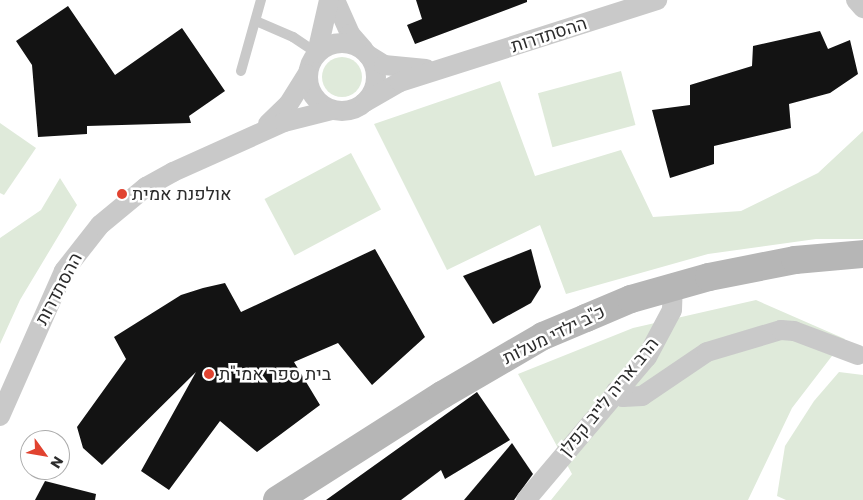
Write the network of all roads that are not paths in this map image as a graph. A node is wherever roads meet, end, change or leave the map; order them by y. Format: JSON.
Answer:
{"nodes":[{"id":1,"x":261,"y":0,"type":"edge"},
{"id":2,"x":329,"y":0,"type":"edge"},
{"id":3,"x":335,"y":0,"type":"edge"},
{"id":4,"x":657,"y":0,"type":"edge"},
{"id":5,"x":856,"y":0,"type":"edge"},
{"id":6,"x":863,"y":8,"type":"edge"},
{"id":7,"x":256,"y":21,"type":"junction"},
{"id":8,"x":366,"y":53,"type":"junction"},
{"id":9,"x":317,"y":54,"type":"junction"},
{"id":10,"x":440,"y":69,"type":"junction"},
{"id":11,"x":241,"y":71,"type":"dead end"},
{"id":12,"x":307,"y":75,"type":"junction"},
{"id":13,"x":365,"y":102,"type":"junction"},
{"id":14,"x":332,"y":110,"type":"junction"},
{"id":15,"x":256,"y":133,"type":"junction"},
{"id":16,"x":863,"y":254,"type":"edge"},
{"id":17,"x":672,"y":286,"type":"junction"},
{"id":18,"x":858,"y":355,"type":"dead end"},
{"id":19,"x":616,"y":391,"type":"junction"},
{"id":20,"x":0,"y":416,"type":"edge"},
{"id":21,"x":276,"y":500,"type":"edge"},
{"id":22,"x":526,"y":500,"type":"edge"}],
"edges":[{"from":1,"to":7,"type":"lane"},
{"from":2,"to":9,"type":"street"},
{"from":3,"to":8,"type":"street"},
{"from":4,"to":10,"type":"street","name":"ההסתדרות"},
{"from":5,"to":6,"type":"street"},
{"from":7,"to":9,"type":"lane"},
{"from":7,"to":11,"type":"lane"},
{"from":8,"to":9,"type":"street"},
{"from":8,"to":10,"type":"street","name":"ההסתדרות"},
{"from":8,"to":13,"type":"street"},
{"from":9,"to":12,"type":"street"},
{"from":10,"to":13,"type":"street","name":"ההסתדרות"},
{"from":12,"to":14,"type":"street"},
{"from":12,"to":15,"type":"street","name":"ההסתדרות"},
{"from":13,"to":14,"type":"street"},
{"from":14,"to":15,"type":"street","name":"ההסתדרות"},
{"from":15,"to":20,"type":"street","name":"ההסתדרות"},
{"from":16,"to":17,"type":"street","name":"כ\"ב ילדי מעלות"},
{"from":17,"to":19,"type":"street","name":"הרב אריה לייב קפלן"},
{"from":17,"to":21,"type":"street","name":"כ\"ב ילדי מעלות"},
{"from":18,"to":19,"type":"street"},
{"from":19,"to":22,"type":"street","name":"הרב אריה לייב קפלן"}]}
